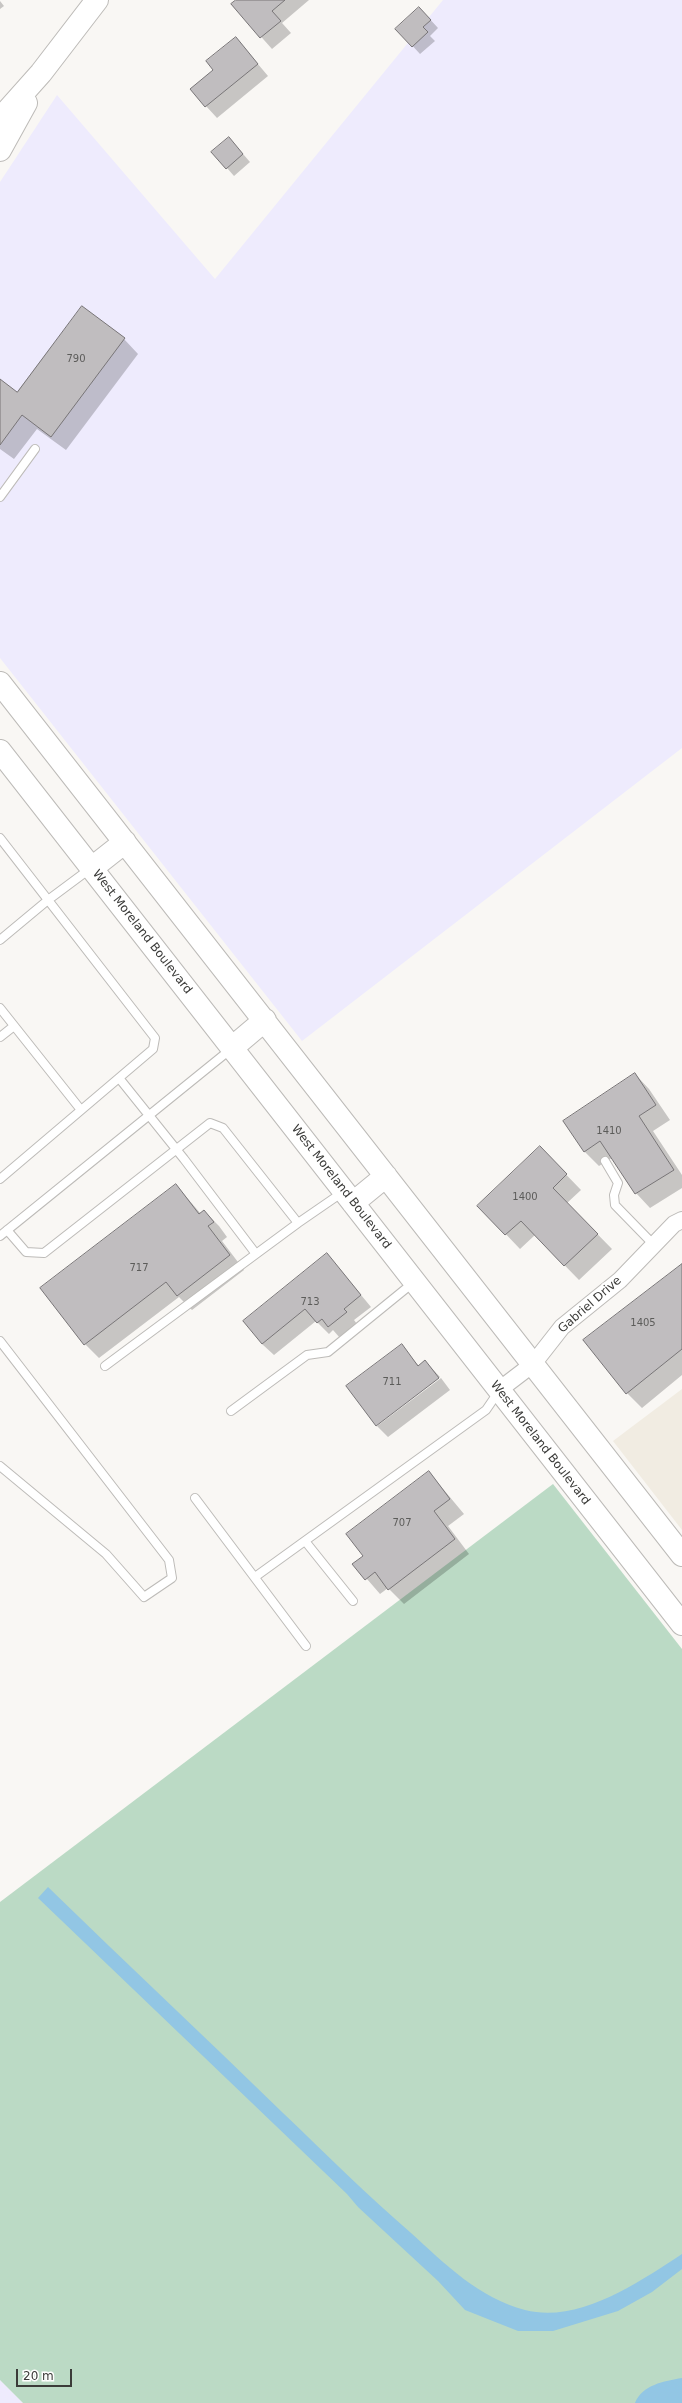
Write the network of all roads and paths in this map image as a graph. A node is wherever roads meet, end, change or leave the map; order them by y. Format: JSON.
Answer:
{"nodes":[{"id":1,"x":97,"y":0,"type":"edge"},
{"id":2,"x":41,"y":73,"type":"junction"},
{"id":3,"x":0,"y":119,"type":"edge"},
{"id":4,"x":0,"y":150,"type":"edge"},
{"id":5,"x":35,"y":449,"type":"dead end"},
{"id":6,"x":0,"y":497,"type":"edge"},
{"id":7,"x":0,"y":683,"type":"edge"},
{"id":8,"x":0,"y":751,"type":"edge"},
{"id":9,"x":0,"y":838,"type":"edge"},
{"id":10,"x":125,"y":842,"type":"junction"},
{"id":11,"x":92,"y":868,"type":"junction"},
{"id":12,"x":48,"y":900,"type":"junction"},
{"id":13,"x":0,"y":940,"type":"edge"},
{"id":14,"x":0,"y":1008,"type":"edge"},
{"id":15,"x":265,"y":1020,"type":"junction"},
{"id":16,"x":14,"y":1026,"type":"junction"},
{"id":17,"x":0,"y":1037,"type":"edge"},
{"id":18,"x":233,"y":1047,"type":"junction"},
{"id":19,"x":118,"y":1078,"type":"junction"},
{"id":20,"x":81,"y":1110,"type":"junction"},
{"id":21,"x":149,"y":1115,"type":"junction"},
{"id":22,"x":176,"y":1150,"type":"junction"},
{"id":23,"x":605,"y":1161,"type":"dead end"},
{"id":24,"x":386,"y":1176,"type":"junction"},
{"id":25,"x":0,"y":1179,"type":"edge"},
{"id":26,"x":349,"y":1197,"type":"junction"},
{"id":27,"x":682,"y":1220,"type":"edge"},
{"id":28,"x":298,"y":1223,"type":"junction"},
{"id":29,"x":7,"y":1230,"type":"junction"},
{"id":30,"x":0,"y":1236,"type":"edge"},
{"id":31,"x":654,"y":1245,"type":"junction"},
{"id":32,"x":256,"y":1254,"type":"junction"},
{"id":33,"x":414,"y":1281,"type":"junction"},
{"id":34,"x":0,"y":1341,"type":"edge"},
{"id":35,"x":533,"y":1364,"type":"junction"},
{"id":36,"x":105,"y":1366,"type":"dead end"},
{"id":37,"x":500,"y":1390,"type":"junction"},
{"id":38,"x":231,"y":1411,"type":"dead end"},
{"id":39,"x":0,"y":1466,"type":"edge"},
{"id":40,"x":195,"y":1498,"type":"dead end"},
{"id":41,"x":305,"y":1541,"type":"junction"},
{"id":42,"x":682,"y":1555,"type":"edge"},
{"id":43,"x":254,"y":1577,"type":"junction"},
{"id":44,"x":353,"y":1601,"type":"dead end"},
{"id":45,"x":682,"y":1624,"type":"edge"},
{"id":46,"x":306,"y":1646,"type":"dead end"}],
"edges":[{"from":1,"to":2,"type":"street"},
{"from":2,"to":3,"type":"street"},
{"from":2,"to":4,"type":"street"},
{"from":5,"to":6,"type":"lane"},
{"from":7,"to":10,"type":"street"},
{"from":8,"to":11,"type":"street","name":"West Moreland Boulevard"},
{"from":9,"to":12,"type":"lane"},
{"from":10,"to":11,"type":"street"},
{"from":10,"to":15,"type":"street"},
{"from":11,"to":12,"type":"lane"},
{"from":11,"to":18,"type":"street","name":"West Moreland Boulevard"},
{"from":12,"to":13,"type":"lane"},
{"from":12,"to":19,"type":"lane"},
{"from":14,"to":16,"type":"lane"},
{"from":15,"to":18,"type":"street"},
{"from":15,"to":24,"type":"street"},
{"from":16,"to":17,"type":"lane"},
{"from":16,"to":20,"type":"lane"},
{"from":18,"to":21,"type":"lane"},
{"from":18,"to":26,"type":"street","name":"West Moreland Boulevard"},
{"from":19,"to":20,"type":"lane"},
{"from":19,"to":21,"type":"lane"},
{"from":20,"to":25,"type":"lane"},
{"from":21,"to":22,"type":"lane"},
{"from":21,"to":29,"type":"lane"},
{"from":22,"to":28,"type":"lane"},
{"from":22,"to":29,"type":"lane"},
{"from":22,"to":32,"type":"lane"},
{"from":23,"to":31,"type":"lane"},
{"from":24,"to":26,"type":"street"},
{"from":24,"to":35,"type":"street"},
{"from":26,"to":28,"type":"lane"},
{"from":26,"to":33,"type":"street","name":"West Moreland Boulevard"},
{"from":27,"to":31,"type":"street","name":"Gabriel Drive"},
{"from":28,"to":32,"type":"lane"},
{"from":29,"to":30,"type":"lane"},
{"from":31,"to":35,"type":"street","name":"Gabriel Drive"},
{"from":32,"to":36,"type":"lane"},
{"from":33,"to":37,"type":"street","name":"West Moreland Boulevard"},
{"from":33,"to":38,"type":"lane"},
{"from":34,"to":39,"type":"lane"},
{"from":35,"to":37,"type":"street","name":"Gabriel Drive"},
{"from":35,"to":42,"type":"street"},
{"from":37,"to":41,"type":"lane"},
{"from":37,"to":45,"type":"street","name":"West Moreland Boulevard"},
{"from":40,"to":43,"type":"lane"},
{"from":41,"to":43,"type":"lane"},
{"from":41,"to":44,"type":"lane"},
{"from":43,"to":46,"type":"lane"}]}
